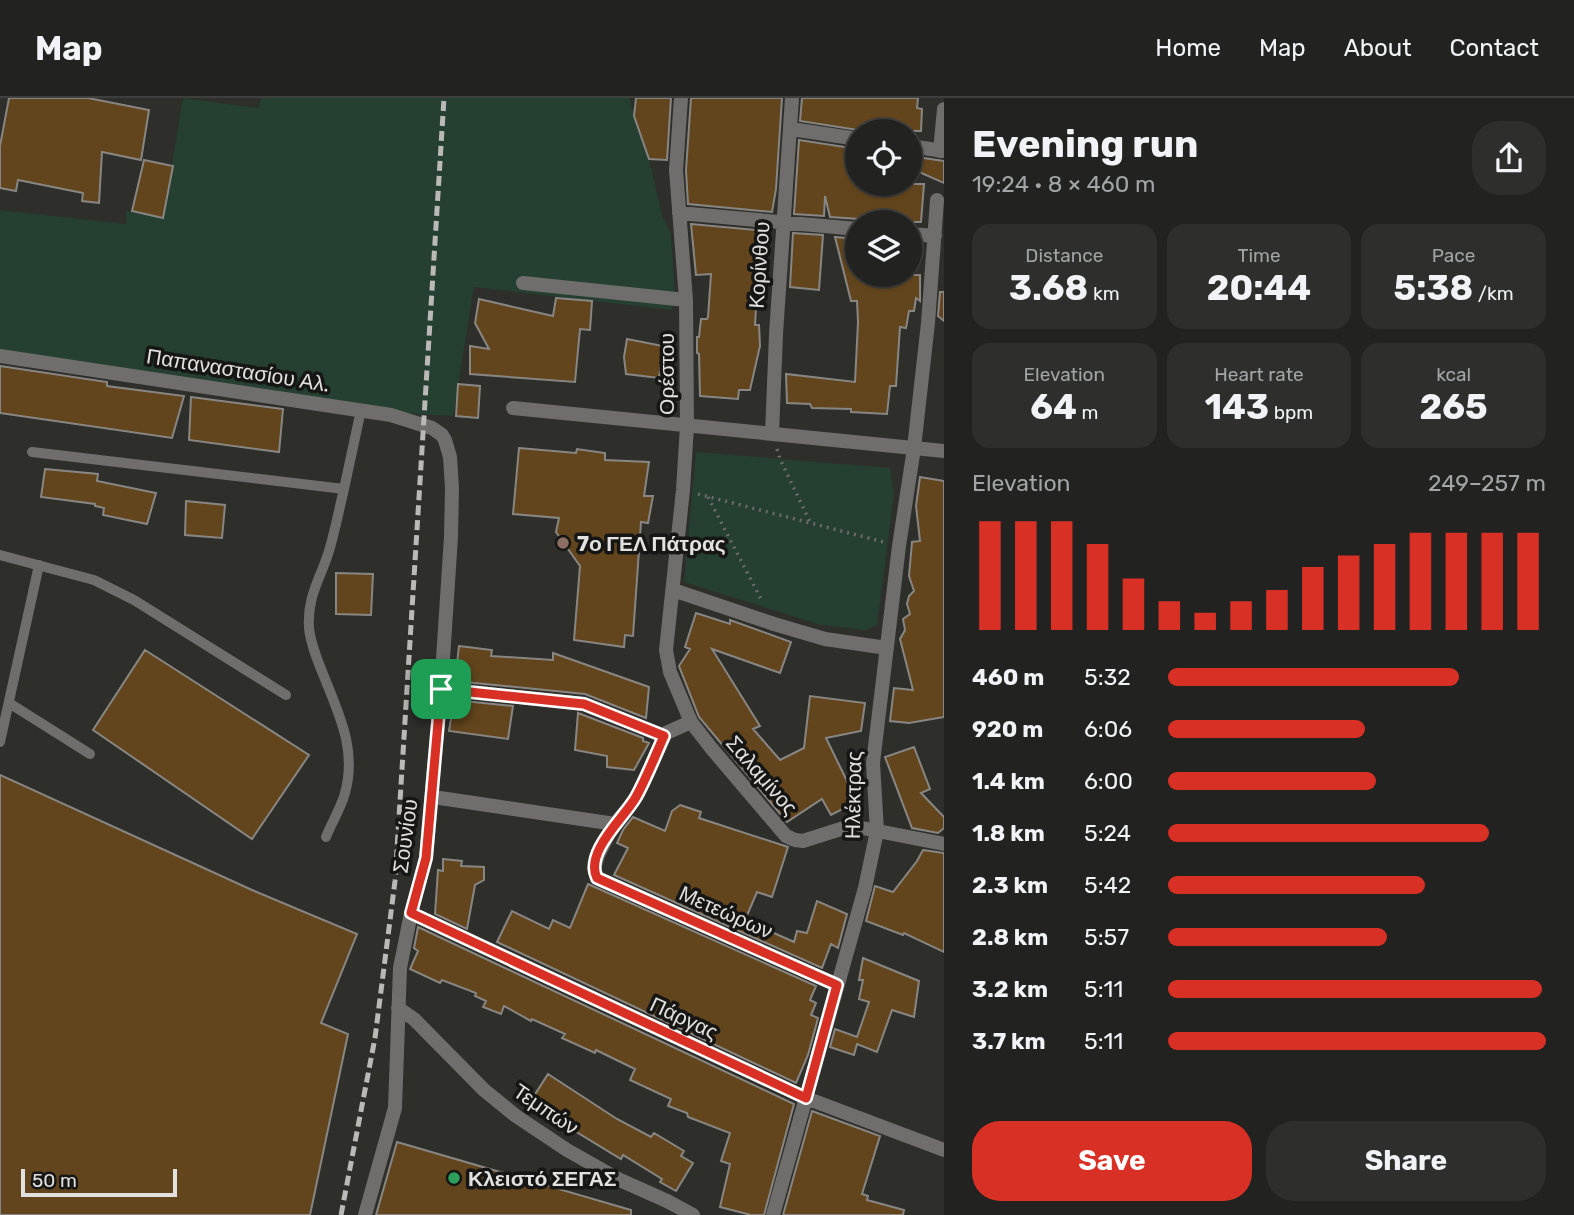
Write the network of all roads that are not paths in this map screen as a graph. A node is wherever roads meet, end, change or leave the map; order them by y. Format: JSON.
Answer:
{"nodes":[{"id":1,"x":681,"y":98,"type":"edge"},
{"id":2,"x":792,"y":98,"type":"edge"},
{"id":3,"x":944,"y":109,"type":"edge"},
{"id":4,"x":790,"y":129,"type":"junction"},
{"id":5,"x":845,"y":137,"type":"edge"},
{"id":6,"x":922,"y":148,"type":"edge"},
{"id":7,"x":942,"y":151,"type":"edge"},
{"id":8,"x":937,"y":200,"type":"dead end"},
{"id":9,"x":680,"y":212,"type":"junction"},
{"id":10,"x":783,"y":221,"type":"junction"},
{"id":11,"x":845,"y":228,"type":"edge"},
{"id":12,"x":922,"y":235,"type":"edge"},
{"id":13,"x":935,"y":236,"type":"junction"},
{"id":14,"x":523,"y":283,"type":"dead end"},
{"id":15,"x":686,"y":300,"type":"junction"},
{"id":16,"x":0,"y":356,"type":"edge"},
{"id":17,"x":513,"y":408,"type":"dead end"},
{"id":18,"x":361,"y":410,"type":"junction"},
{"id":19,"x":687,"y":426,"type":"junction"},
{"id":20,"x":772,"y":434,"type":"junction"},
{"id":21,"x":914,"y":449,"type":"junction"},
{"id":22,"x":32,"y":452,"type":"dead end"},
{"id":23,"x":944,"y":452,"type":"edge"},
{"id":24,"x":450,"y":457,"type":"joint"},
{"id":25,"x":344,"y":489,"type":"junction"},
{"id":26,"x":0,"y":555,"type":"edge"},
{"id":27,"x":39,"y":565,"type":"junction"},
{"id":28,"x":673,"y":590,"type":"junction"},
{"id":29,"x":887,"y":648,"type":"junction"},
{"id":30,"x":666,"y":650,"type":"joint"},
{"id":31,"x":441,"y":689,"type":"junction"},
{"id":32,"x":286,"y":695,"type":"dead end"},
{"id":33,"x":9,"y":703,"type":"junction"},
{"id":34,"x":691,"y":722,"type":"junction"},
{"id":35,"x":665,"y":735,"type":"junction"},
{"id":36,"x":0,"y":742,"type":"edge"},
{"id":37,"x":90,"y":754,"type":"dead end"},
{"id":38,"x":433,"y":797,"type":"junction"},
{"id":39,"x":615,"y":824,"type":"junction"},
{"id":40,"x":877,"y":831,"type":"junction"},
{"id":41,"x":326,"y":837,"type":"dead end"},
{"id":42,"x":944,"y":844,"type":"edge"},
{"id":43,"x":411,"y":913,"type":"junction"},
{"id":44,"x":837,"y":985,"type":"junction"},
{"id":45,"x":398,"y":1008,"type":"junction"},
{"id":46,"x":806,"y":1098,"type":"junction"},
{"id":47,"x":944,"y":1150,"type":"edge"},
{"id":48,"x":365,"y":1215,"type":"edge"},
{"id":49,"x":692,"y":1215,"type":"edge"},
{"id":50,"x":774,"y":1215,"type":"edge"}],
"edges":[{"from":1,"to":9,"type":"street","name":"Ορέστου"},
{"from":2,"to":4,"type":"street","name":"Κορίνθου"},
{"from":3,"to":7,"type":"street"},
{"from":4,"to":5,"type":"street"},
{"from":4,"to":10,"type":"street","name":"Κορίνθου"},
{"from":6,"to":7,"type":"street"},
{"from":8,"to":13,"type":"street","name":"Ηλέκτρας"},
{"from":9,"to":10,"type":"street"},
{"from":9,"to":15,"type":"street","name":"Ορέστου"},
{"from":10,"to":11,"type":"street"},
{"from":10,"to":20,"type":"street","name":"Κορίνθου"},
{"from":12,"to":13,"type":"street"},
{"from":13,"to":21,"type":"street","name":"Ηλέκτρας"},
{"from":14,"to":15,"type":"street"},
{"from":15,"to":19,"type":"street","name":"Ορέστου"},
{"from":16,"to":18,"type":"street","name":"Παπαναστασίου Αλ."},
{"from":17,"to":19,"type":"street"},
{"from":18,"to":24,"type":"street","name":"Παπαναστασίου Αλ."},
{"from":18,"to":25,"type":"lane"},
{"from":19,"to":20,"type":"street"},
{"from":19,"to":28,"type":"street","name":"Ορέστου"},
{"from":20,"to":21,"type":"street"},
{"from":21,"to":23,"type":"street"},
{"from":21,"to":29,"type":"street","name":"Ηλέκτρας"},
{"from":22,"to":25,"type":"lane"},
{"from":24,"to":31,"type":"street","name":"Σουνίου"},
{"from":25,"to":41,"type":"lane"},
{"from":26,"to":27,"type":"lane"},
{"from":27,"to":32,"type":"lane"},
{"from":27,"to":33,"type":"lane"},
{"from":28,"to":29,"type":"street"},
{"from":28,"to":30,"type":"street","name":"Ορέστου"},
{"from":29,"to":40,"type":"street","name":"Ηλέκτρας"},
{"from":30,"to":34,"type":"street","name":"Σαλαμίνος"},
{"from":31,"to":35,"type":"street"},
{"from":31,"to":38,"type":"street","name":"Σουνίου"},
{"from":33,"to":36,"type":"lane"},
{"from":33,"to":37,"type":"lane"},
{"from":34,"to":35,"type":"street"},
{"from":34,"to":40,"type":"street","name":"Σαλαμίνος"},
{"from":35,"to":39,"type":"street"},
{"from":38,"to":39,"type":"street"},
{"from":38,"to":43,"type":"street","name":"Σουνίου"},
{"from":39,"to":44,"type":"street","name":"Μετεώρων"},
{"from":40,"to":42,"type":"street","name":"Σαλαμίνος"},
{"from":40,"to":44,"type":"street","name":"Ηλέκτρας"},
{"from":43,"to":45,"type":"street","name":"Σουνίου"},
{"from":43,"to":46,"type":"street","name":"Πάργας"},
{"from":44,"to":46,"type":"street","name":"Ηλέκτρας"},
{"from":45,"to":48,"type":"street","name":"Σουνίου"},
{"from":45,"to":49,"type":"street","name":"Τεμπών"},
{"from":46,"to":47,"type":"street","name":"Πάργας"},
{"from":46,"to":50,"type":"street","name":"Ηλέκτρας"}]}
